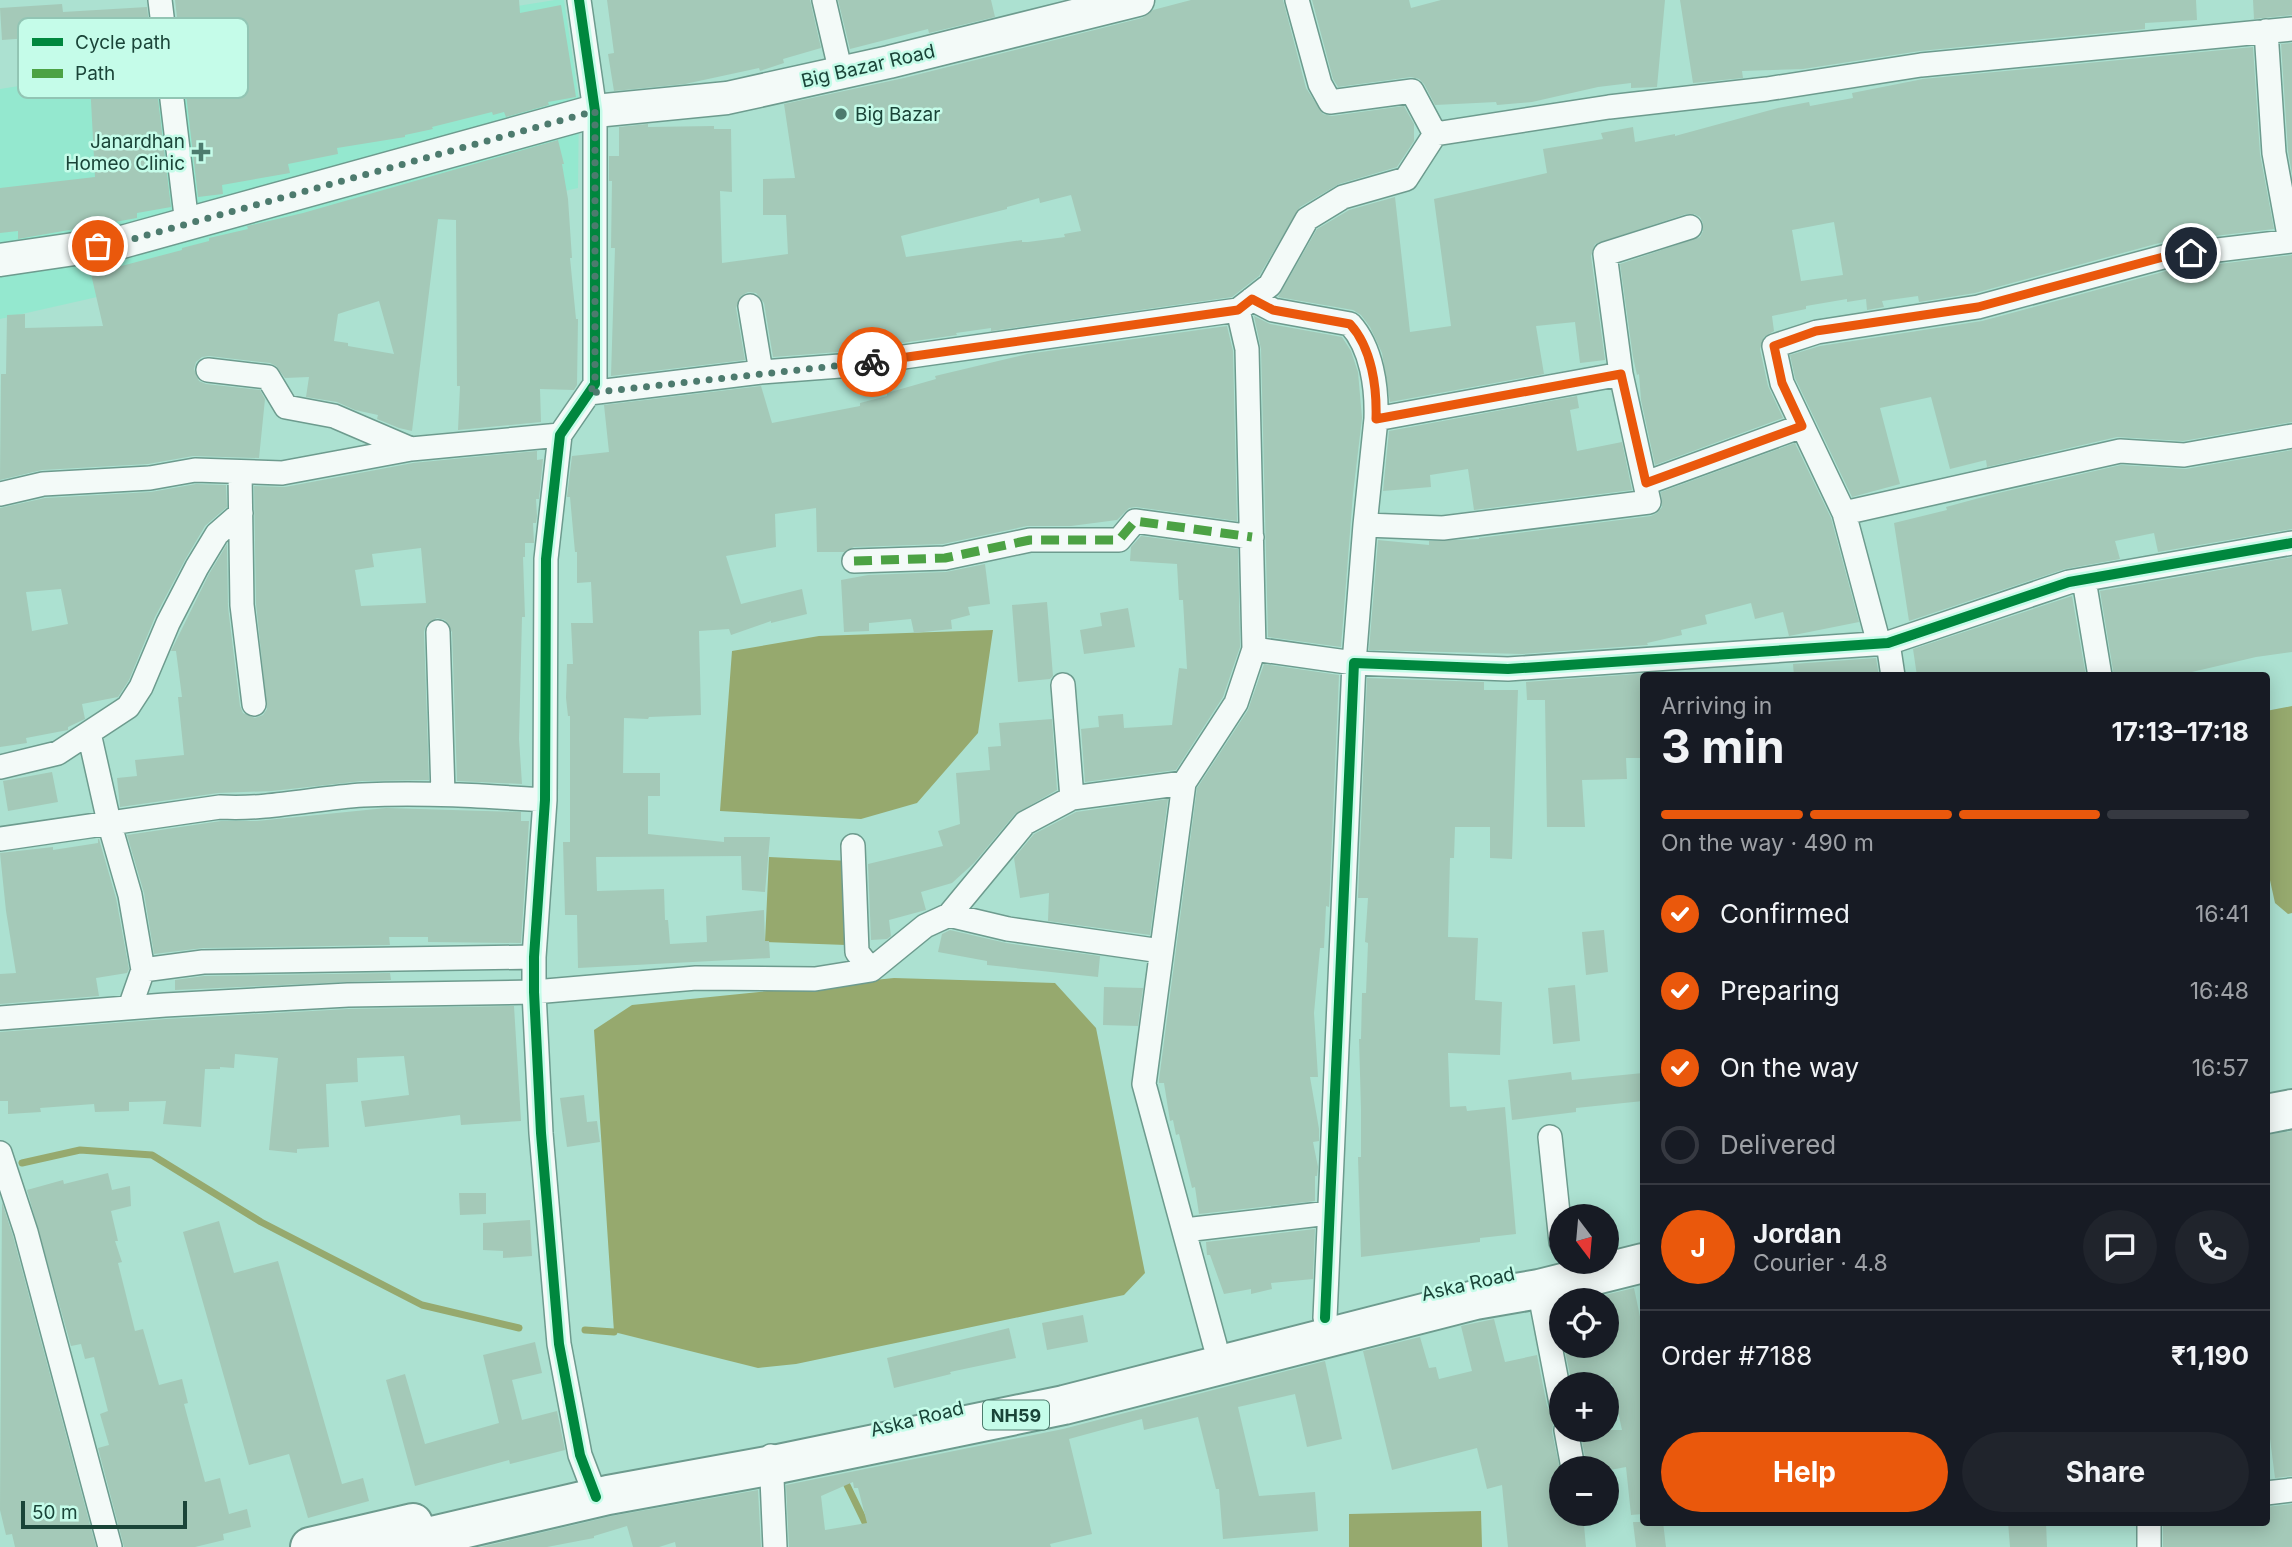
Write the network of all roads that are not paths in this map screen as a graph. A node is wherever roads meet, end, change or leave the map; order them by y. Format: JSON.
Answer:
{"nodes":[{"id":1,"x":160,"y":0,"type":"edge"},
{"id":2,"x":579,"y":0,"type":"edge"},
{"id":3,"x":824,"y":0,"type":"edge"},
{"id":4,"x":1138,"y":0,"type":"edge"},
{"id":5,"x":1297,"y":0,"type":"edge"},
{"id":6,"x":1083,"y":7,"type":"edge"},
{"id":7,"x":162,"y":18,"type":"edge"},
{"id":8,"x":2292,"y":29,"type":"edge"},
{"id":9,"x":2266,"y":31,"type":"junction"},
{"id":10,"x":841,"y":73,"type":"junction"},
{"id":11,"x":172,"y":98,"type":"edge"},
{"id":12,"x":595,"y":111,"type":"junction"},
{"id":13,"x":1436,"y":134,"type":"junction"},
{"id":14,"x":187,"y":224,"type":"junction"},
{"id":15,"x":1690,"y":227,"type":"dead end"},
{"id":16,"x":2291,"y":241,"type":"edge"},
{"id":17,"x":0,"y":260,"type":"edge"},
{"id":18,"x":1245,"y":304,"type":"junction"},
{"id":19,"x":750,"y":306,"type":"dead end"},
{"id":20,"x":208,"y":370,"type":"dead end"},
{"id":21,"x":761,"y":372,"type":"junction"},
{"id":22,"x":1621,"y":374,"type":"junction"},
{"id":23,"x":589,"y":393,"type":"junction"},
{"id":24,"x":1376,"y":419,"type":"junction"},
{"id":25,"x":1802,"y":426,"type":"junction"},
{"id":26,"x":560,"y":435,"type":"junction"},
{"id":27,"x":2292,"y":436,"type":"edge"},
{"id":28,"x":411,"y":449,"type":"junction"},
{"id":29,"x":240,"y":473,"type":"junction"},
{"id":30,"x":1646,"y":483,"type":"junction"},
{"id":31,"x":0,"y":494,"type":"edge"},
{"id":32,"x":241,"y":513,"type":"junction"},
{"id":33,"x":1844,"y":513,"type":"junction"},
{"id":34,"x":1365,"y":525,"type":"junction"},
{"id":35,"x":1251,"y":537,"type":"junction"},
{"id":36,"x":2292,"y":543,"type":"edge"},
{"id":37,"x":854,"y":561,"type":"dead end"},
{"id":38,"x":2084,"y":580,"type":"junction"},
{"id":39,"x":438,"y":632,"type":"dead end"},
{"id":40,"x":1884,"y":644,"type":"junction"},
{"id":41,"x":1254,"y":649,"type":"junction"},
{"id":42,"x":1354,"y":663,"type":"junction"},
{"id":43,"x":1892,"y":672,"type":"edge"},
{"id":44,"x":2099,"y":672,"type":"edge"},
{"id":45,"x":1063,"y":685,"type":"dead end"},
{"id":46,"x":254,"y":705,"type":"dead end"},
{"id":47,"x":89,"y":733,"type":"junction"},
{"id":48,"x":0,"y":767,"type":"edge"},
{"id":49,"x":1184,"y":783,"type":"junction"},
{"id":50,"x":443,"y":794,"type":"junction"},
{"id":51,"x":1072,"y":798,"type":"junction"},
{"id":52,"x":545,"y":800,"type":"junction"},
{"id":53,"x":109,"y":822,"type":"junction"},
{"id":54,"x":0,"y":839,"type":"edge"},
{"id":55,"x":853,"y":846,"type":"dead end"},
{"id":56,"x":949,"y":915,"type":"junction"},
{"id":57,"x":1161,"y":951,"type":"junction"},
{"id":58,"x":534,"y":957,"type":"junction"},
{"id":59,"x":143,"y":970,"type":"junction"},
{"id":60,"x":871,"y":970,"type":"junction"},
{"id":61,"x":534,"y":992,"type":"junction"},
{"id":62,"x":130,"y":1007,"type":"junction"},
{"id":63,"x":0,"y":1018,"type":"edge"},
{"id":64,"x":2292,"y":1094,"type":"edge"},
{"id":65,"x":2270,"y":1098,"type":"edge"},
{"id":66,"x":2292,"y":1109,"type":"edge"},
{"id":67,"x":2270,"y":1113,"type":"edge"},
{"id":68,"x":1550,"y":1137,"type":"dead end"},
{"id":69,"x":0,"y":1153,"type":"edge"},
{"id":70,"x":6,"y":1192,"type":"edge"},
{"id":71,"x":1557,"y":1204,"type":"edge"},
{"id":72,"x":1329,"y":1213,"type":"junction"},
{"id":73,"x":1185,"y":1230,"type":"junction"},
{"id":74,"x":1640,"y":1243,"type":"edge"},
{"id":75,"x":1619,"y":1248,"type":"edge"},
{"id":76,"x":1640,"y":1264,"type":"edge"},
{"id":77,"x":1550,"y":1275,"type":"edge"},
{"id":78,"x":1325,"y":1328,"type":"junction"},
{"id":79,"x":1215,"y":1345,"type":"junction"},
{"id":80,"x":1558,"y":1372,"type":"edge"},
{"id":81,"x":772,"y":1456,"type":"junction"},
{"id":82,"x":594,"y":1489,"type":"junction"},
{"id":83,"x":2292,"y":1490,"type":"edge"},
{"id":84,"x":2270,"y":1492,"type":"edge"},
{"id":85,"x":2149,"y":1526,"type":"edge"},
{"id":86,"x":110,"y":1547,"type":"edge"},
{"id":87,"x":310,"y":1547,"type":"edge"},
{"id":88,"x":385,"y":1547,"type":"edge"},
{"id":89,"x":775,"y":1547,"type":"edge"},
{"id":90,"x":2148,"y":1547,"type":"edge"}],
"edges":[{"from":1,"to":7,"type":"street"},
{"from":2,"to":12,"type":"street"},
{"from":3,"to":10,"type":"street"},
{"from":4,"to":6,"type":"street","name":"Big Bazar Road"},
{"from":5,"to":13,"type":"street"},
{"from":6,"to":10,"type":"street","name":"Big Bazar Road"},
{"from":8,"to":9,"type":"street"},
{"from":9,"to":13,"type":"street"},
{"from":9,"to":16,"type":"street"},
{"from":10,"to":12,"type":"street","name":"Big Bazar Road"},
{"from":11,"to":14,"type":"street"},
{"from":12,"to":14,"type":"street","name":"Big Bazar Road"},
{"from":12,"to":23,"type":"street"},
{"from":13,"to":18,"type":"street"},
{"from":14,"to":17,"type":"street","name":"Big Bazar Road"},
{"from":15,"to":22,"type":"street"},
{"from":16,"to":25,"type":"street"},
{"from":18,"to":21,"type":"street"},
{"from":18,"to":24,"type":"street"},
{"from":18,"to":35,"type":"street"},
{"from":19,"to":21,"type":"street"},
{"from":20,"to":28,"type":"street"},
{"from":21,"to":23,"type":"street"},
{"from":22,"to":24,"type":"street"},
{"from":22,"to":30,"type":"street"},
{"from":23,"to":26,"type":"street"},
{"from":24,"to":34,"type":"street"},
{"from":25,"to":30,"type":"street"},
{"from":25,"to":33,"type":"street"},
{"from":26,"to":28,"type":"street"},
{"from":26,"to":52,"type":"street"},
{"from":27,"to":33,"type":"street"},
{"from":28,"to":29,"type":"street"},
{"from":29,"to":31,"type":"street"},
{"from":29,"to":32,"type":"street"},
{"from":30,"to":34,"type":"street"},
{"from":32,"to":46,"type":"street"},
{"from":32,"to":47,"type":"street"},
{"from":33,"to":40,"type":"street"},
{"from":34,"to":42,"type":"street"},
{"from":35,"to":37,"type":"street"},
{"from":35,"to":41,"type":"street"},
{"from":36,"to":38,"type":"street"},
{"from":38,"to":40,"type":"street"},
{"from":38,"to":44,"type":"street"},
{"from":39,"to":50,"type":"street"},
{"from":40,"to":42,"type":"street"},
{"from":40,"to":43,"type":"street"},
{"from":41,"to":42,"type":"street"},
{"from":41,"to":49,"type":"street"},
{"from":42,"to":72,"type":"street"},
{"from":45,"to":51,"type":"street"},
{"from":47,"to":48,"type":"street"},
{"from":47,"to":53,"type":"street"},
{"from":49,"to":51,"type":"street"},
{"from":49,"to":57,"type":"street"},
{"from":50,"to":52,"type":"street"},
{"from":50,"to":53,"type":"street"},
{"from":51,"to":56,"type":"street"},
{"from":52,"to":58,"type":"street"},
{"from":53,"to":54,"type":"street"},
{"from":53,"to":59,"type":"street"},
{"from":55,"to":60,"type":"street"},
{"from":56,"to":57,"type":"street"},
{"from":56,"to":60,"type":"street"},
{"from":57,"to":73,"type":"street"},
{"from":58,"to":59,"type":"street"},
{"from":58,"to":61,"type":"street"},
{"from":59,"to":62,"type":"street"},
{"from":60,"to":61,"type":"street"},
{"from":61,"to":62,"type":"street"},
{"from":61,"to":82,"type":"street"},
{"from":62,"to":63,"type":"street"},
{"from":64,"to":65,"type":"highway"},
{"from":66,"to":67,"type":"highway"},
{"from":68,"to":71,"type":"street"},
{"from":69,"to":70,"type":"street"},
{"from":70,"to":86,"type":"street"},
{"from":72,"to":73,"type":"street"},
{"from":72,"to":78,"type":"street"},
{"from":73,"to":79,"type":"street"},
{"from":74,"to":75,"type":"highway"},
{"from":76,"to":77,"type":"highway","number":"NH59"},
{"from":77,"to":78,"type":"highway","name":"Aska Road","number":"NH59"},
{"from":77,"to":80,"type":"street"},
{"from":78,"to":79,"type":"highway","name":"Aska Road","number":"NH59"},
{"from":78,"to":81,"type":"highway","number":"NH59"},
{"from":79,"to":81,"type":"highway","name":"Aska Road","number":"NH59"},
{"from":81,"to":82,"type":"highway","number":"NH59"},
{"from":81,"to":89,"type":"street"},
{"from":82,"to":87,"type":"highway","number":"NH59"},
{"from":82,"to":88,"type":"highway","number":"NH59"},
{"from":83,"to":84,"type":"street"},
{"from":85,"to":90,"type":"street"}]}
